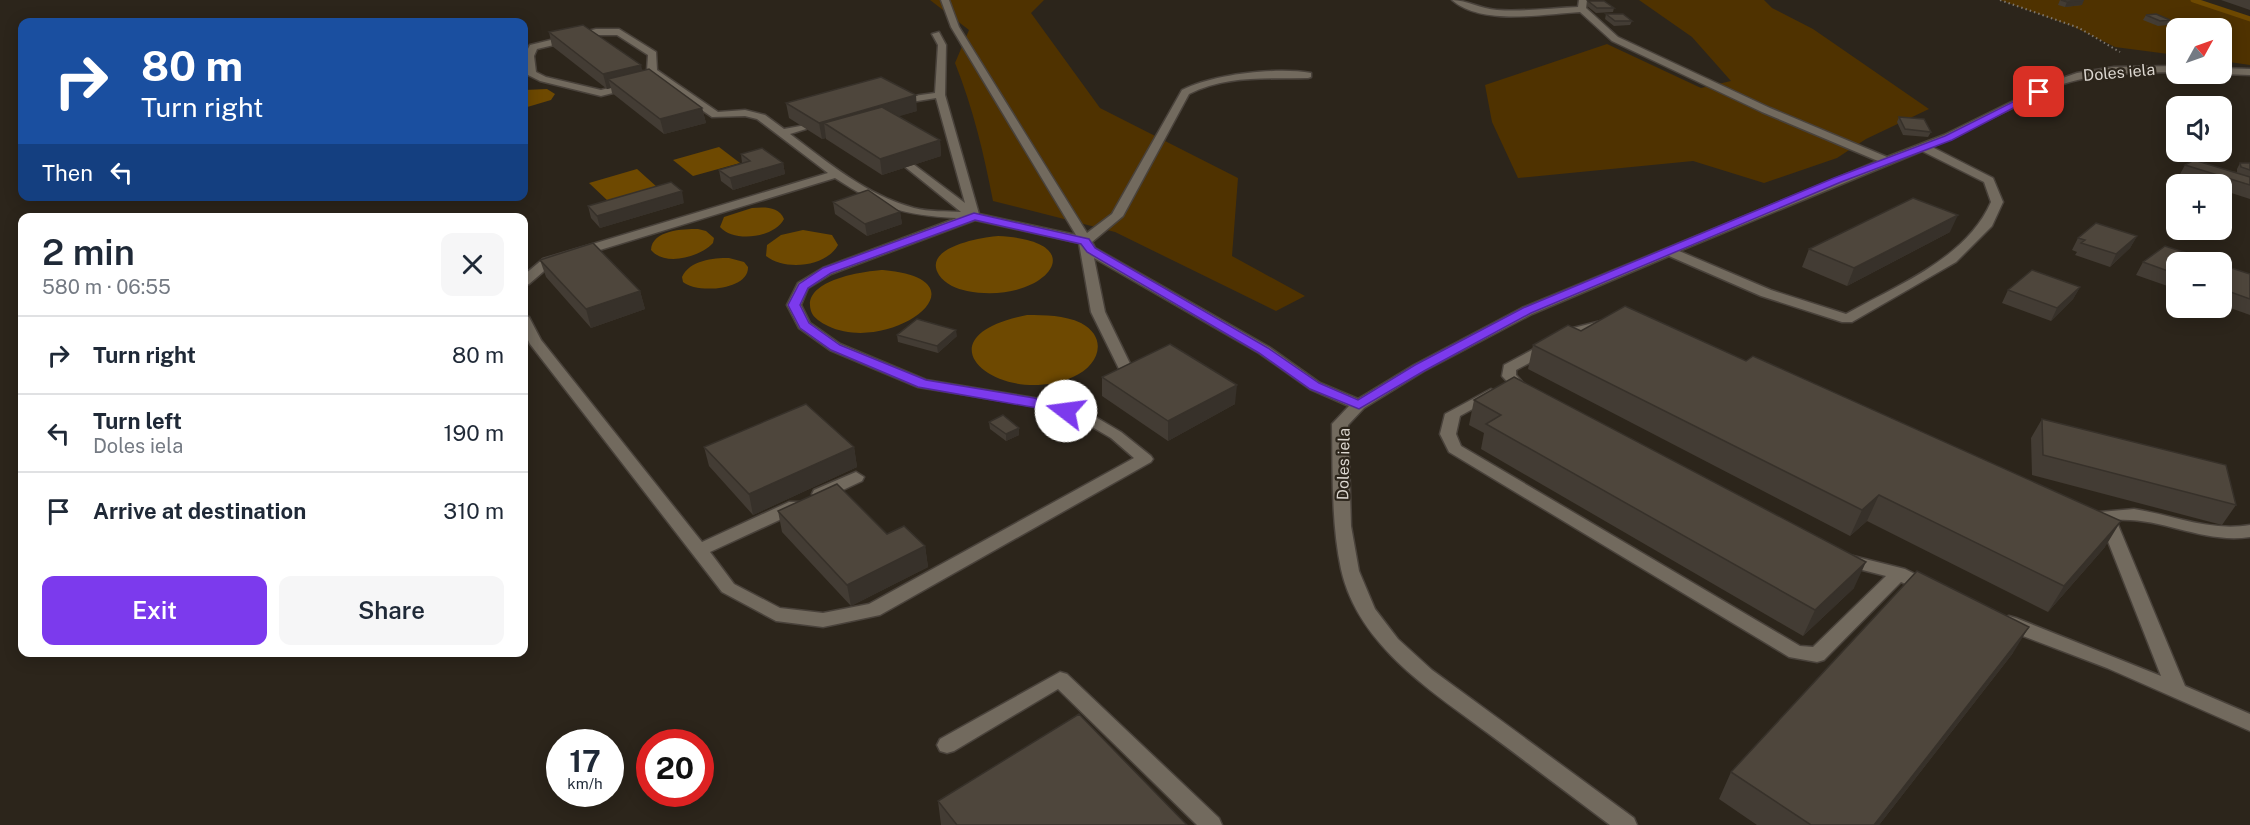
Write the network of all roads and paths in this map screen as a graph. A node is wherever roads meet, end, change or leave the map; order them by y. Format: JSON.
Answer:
{"nodes":[{"id":1,"x":945,"y":0,"type":"edge"},
{"id":2,"x":1456,"y":0,"type":"edge"},
{"id":3,"x":2000,"y":0,"type":"edge"},
{"id":4,"x":1582,"y":4,"type":"edge"},
{"id":5,"x":936,"y":33,"type":"dead end"},
{"id":6,"x":2138,"y":68,"type":"junction"},
{"id":7,"x":2166,"y":69,"type":"edge"},
{"id":8,"x":2232,"y":71,"type":"edge"},
{"id":9,"x":2250,"y":72,"type":"edge"},
{"id":10,"x":1308,"y":75,"type":"dead end"},
{"id":11,"x":662,"y":77,"type":"junction"},
{"id":12,"x":940,"y":95,"type":"junction"},
{"id":13,"x":900,"y":101,"type":"edge"},
{"id":14,"x":802,"y":127,"type":"edge"},
{"id":15,"x":782,"y":133,"type":"junction"},
{"id":16,"x":1923,"y":147,"type":"junction"},
{"id":17,"x":1888,"y":161,"type":"junction"},
{"id":18,"x":909,"y":166,"type":"edge"},
{"id":19,"x":836,"y":174,"type":"junction"},
{"id":20,"x":974,"y":216,"type":"junction"},
{"id":21,"x":1085,"y":241,"type":"junction"},
{"id":22,"x":1668,"y":251,"type":"junction"},
{"id":23,"x":528,"y":278,"type":"edge"},
{"id":24,"x":528,"y":328,"type":"edge"},
{"id":25,"x":1623,"y":328,"type":"edge"},
{"id":26,"x":1129,"y":376,"type":"edge"},
{"id":27,"x":1359,"y":405,"type":"junction"},
{"id":28,"x":856,"y":477,"type":"dead end"},
{"id":29,"x":2250,"y":531,"type":"edge"},
{"id":30,"x":700,"y":550,"type":"junction"},
{"id":31,"x":1833,"y":554,"type":"edge"},
{"id":32,"x":1899,"y":573,"type":"junction"},
{"id":33,"x":1941,"y":593,"type":"edge"},
{"id":34,"x":1993,"y":619,"type":"edge"},
{"id":35,"x":2177,"y":690,"type":"junction"},
{"id":36,"x":2250,"y":723,"type":"edge"},
{"id":37,"x":947,"y":745,"type":"dead end"},
{"id":38,"x":1211,"y":825,"type":"edge"},
{"id":39,"x":1626,"y":825,"type":"edge"}],
"edges":[{"from":1,"to":21,"type":"street"},
{"from":2,"to":4,"type":"street"},
{"from":3,"to":6,"type":"path"},
{"from":4,"to":17,"type":"street"},
{"from":5,"to":12,"type":"street"},
{"from":6,"to":7,"type":"street","name":"Doles iela"},
{"from":6,"to":16,"type":"street","name":"Doles iela"},
{"from":8,"to":9,"type":"street"},
{"from":10,"to":21,"type":"street"},
{"from":11,"to":11,"type":"street"},
{"from":11,"to":15,"type":"street"},
{"from":12,"to":13,"type":"street"},
{"from":12,"to":20,"type":"street"},
{"from":14,"to":15,"type":"street"},
{"from":15,"to":19,"type":"street"},
{"from":16,"to":17,"type":"street","name":"Doles iela"},
{"from":16,"to":22,"type":"street"},
{"from":17,"to":22,"type":"street","name":"Doles iela"},
{"from":18,"to":20,"type":"street"},
{"from":19,"to":20,"type":"street"},
{"from":19,"to":23,"type":"street"},
{"from":20,"to":21,"type":"street"},
{"from":20,"to":30,"type":"street"},
{"from":21,"to":26,"type":"street"},
{"from":21,"to":27,"type":"street"},
{"from":22,"to":27,"type":"street","name":"Doles iela"},
{"from":24,"to":30,"type":"street"},
{"from":25,"to":32,"type":"street"},
{"from":27,"to":39,"type":"street","name":"Doles iela"},
{"from":28,"to":30,"type":"street"},
{"from":29,"to":35,"type":"street"},
{"from":31,"to":32,"type":"street"},
{"from":32,"to":33,"type":"street"},
{"from":34,"to":35,"type":"street"},
{"from":35,"to":36,"type":"street"},
{"from":37,"to":38,"type":"street"}]}
